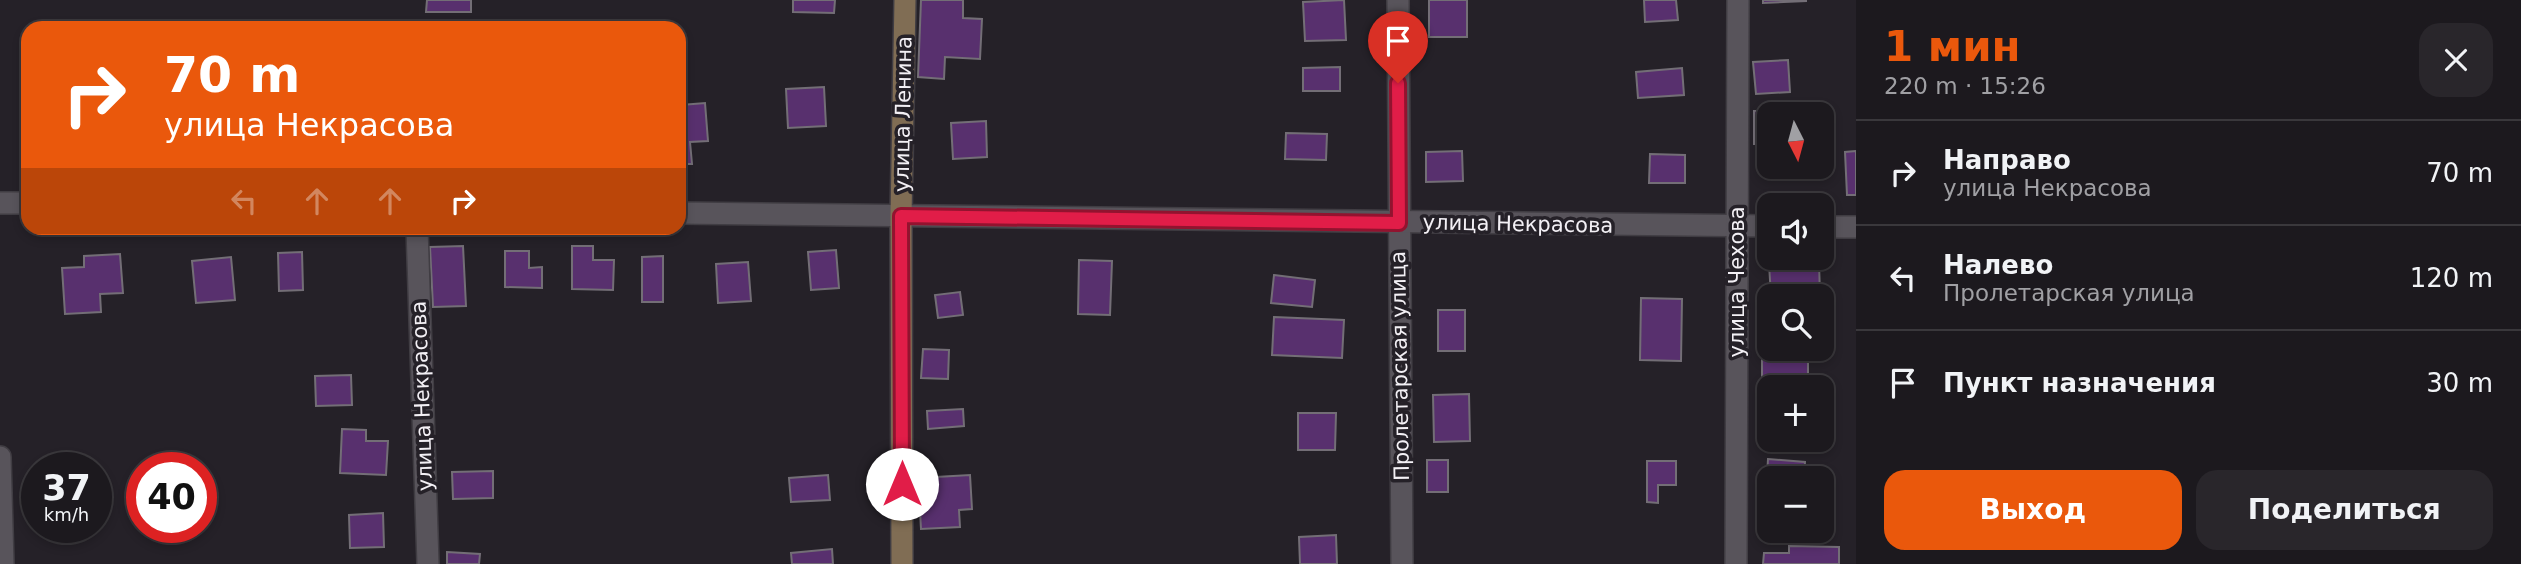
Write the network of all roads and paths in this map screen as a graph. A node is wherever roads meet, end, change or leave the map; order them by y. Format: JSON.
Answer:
{"nodes":[{"id":1,"x":905,"y":0,"type":"edge"},
{"id":2,"x":1398,"y":0,"type":"edge"},
{"id":3,"x":1738,"y":0,"type":"edge"},
{"id":4,"x":0,"y":203,"type":"edge"},
{"id":5,"x":21,"y":204,"type":"edge"},
{"id":6,"x":686,"y":213,"type":"edge"},
{"id":7,"x":901,"y":216,"type":"junction"},
{"id":8,"x":1399,"y":223,"type":"junction"},
{"id":9,"x":1737,"y":226,"type":"junction"},
{"id":10,"x":1757,"y":226,"type":"edge"},
{"id":11,"x":1834,"y":227,"type":"edge"},
{"id":12,"x":1856,"y":227,"type":"edge"},
{"id":13,"x":417,"y":235,"type":"edge"},
{"id":14,"x":0,"y":457,"type":"edge"},
{"id":15,"x":3,"y":564,"type":"edge"},
{"id":16,"x":428,"y":564,"type":"edge"},
{"id":17,"x":902,"y":564,"type":"edge"},
{"id":18,"x":1402,"y":564,"type":"edge"},
{"id":19,"x":1736,"y":564,"type":"edge"}],
"edges":[{"from":1,"to":7,"type":"street","name":"улица Ленина"},
{"from":2,"to":8,"type":"street","name":"Пролетарская улица"},
{"from":3,"to":9,"type":"street","name":"улица Чехова"},
{"from":4,"to":5,"type":"street"},
{"from":6,"to":7,"type":"street","name":"улица Некрасова"},
{"from":7,"to":8,"type":"street","name":"улица Некрасова"},
{"from":7,"to":17,"type":"street","name":"улица Ленина"},
{"from":8,"to":9,"type":"street","name":"улица Некрасова"},
{"from":8,"to":18,"type":"street","name":"Пролетарская улица"},
{"from":9,"to":10,"type":"street","name":"улица Некрасова"},
{"from":9,"to":19,"type":"street","name":"улица Чехова"},
{"from":11,"to":12,"type":"street"},
{"from":13,"to":16,"type":"street","name":"улица Некрасова"},
{"from":14,"to":15,"type":"street"}]}
